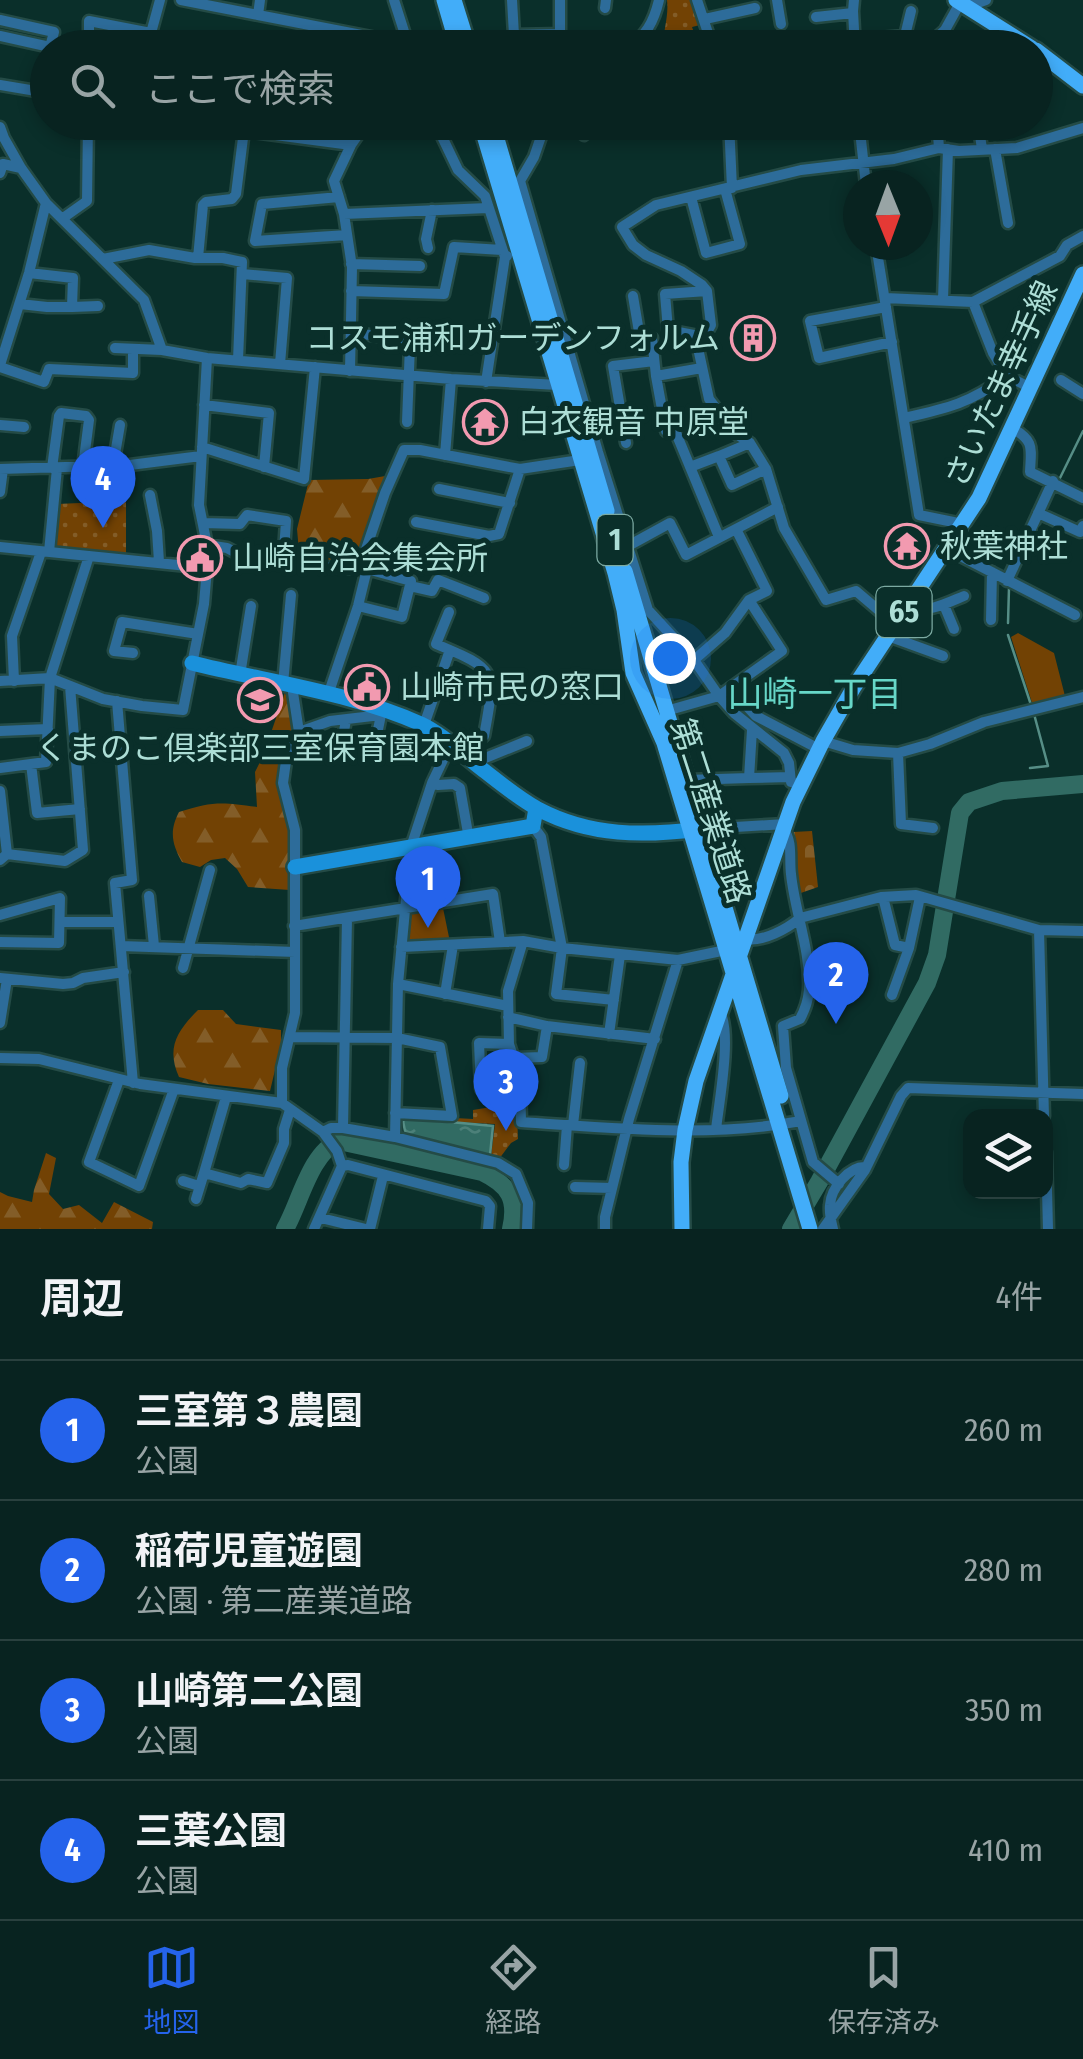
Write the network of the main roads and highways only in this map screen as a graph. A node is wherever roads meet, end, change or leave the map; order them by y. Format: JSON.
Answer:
{"nodes":[{"id":1,"x":444,"y":0,"type":"edge"},
{"id":2,"x":454,"y":0,"type":"edge"},
{"id":3,"x":962,"y":4,"type":"edge"},
{"id":4,"x":453,"y":30,"type":"edge"},
{"id":5,"x":463,"y":30,"type":"edge"},
{"id":6,"x":1004,"y":30,"type":"edge"},
{"id":7,"x":1053,"y":63,"type":"edge"},
{"id":8,"x":1083,"y":86,"type":"edge"},
{"id":9,"x":484,"y":140,"type":"edge"},
{"id":10,"x":497,"y":140,"type":"edge"},
{"id":11,"x":1083,"y":274,"type":"edge"},
{"id":12,"x":696,"y":830,"type":"junction"},
{"id":13,"x":733,"y":953,"type":"junction"},
{"id":14,"x":733,"y":974,"type":"junction"},
{"id":15,"x":790,"y":1123,"type":"junction"},
{"id":16,"x":801,"y":1183,"type":"junction"},
{"id":17,"x":827,"y":1227,"type":"edge"},
{"id":18,"x":682,"y":1229,"type":"edge"},
{"id":19,"x":810,"y":1229,"type":"edge"}],
"edges":[{"from":1,"to":4,"type":"main road"},
{"from":2,"to":5,"type":"main road"},
{"from":3,"to":6,"type":"main road"},
{"from":7,"to":8,"type":"main road"},
{"from":9,"to":12,"type":"main road","name":"第二産業道路","number":"1"},
{"from":10,"to":12,"type":"main road","name":"第二産業道路","number":"1"},
{"from":11,"to":13,"type":"main road","name":"さいたま幸手線","number":"65"},
{"from":12,"to":13,"type":"main road","name":"第二産業道路","number":"1"},
{"from":13,"to":14,"type":"main road","name":"さいたま幸手線","number":"65"},
{"from":13,"to":15,"type":"main road","name":"第二産業道路","number":"1"},
{"from":14,"to":15,"type":"main road","name":"第二産業道路","number":"1"},
{"from":14,"to":18,"type":"main road","name":"さいたま幸手線","number":"65"},
{"from":15,"to":16,"type":"main road","name":"第二産業道路","number":"1"},
{"from":16,"to":17,"type":"main road","name":"第二産業道路","number":"1"},
{"from":16,"to":19,"type":"main road","name":"第二産業道路","number":"1"}]}
